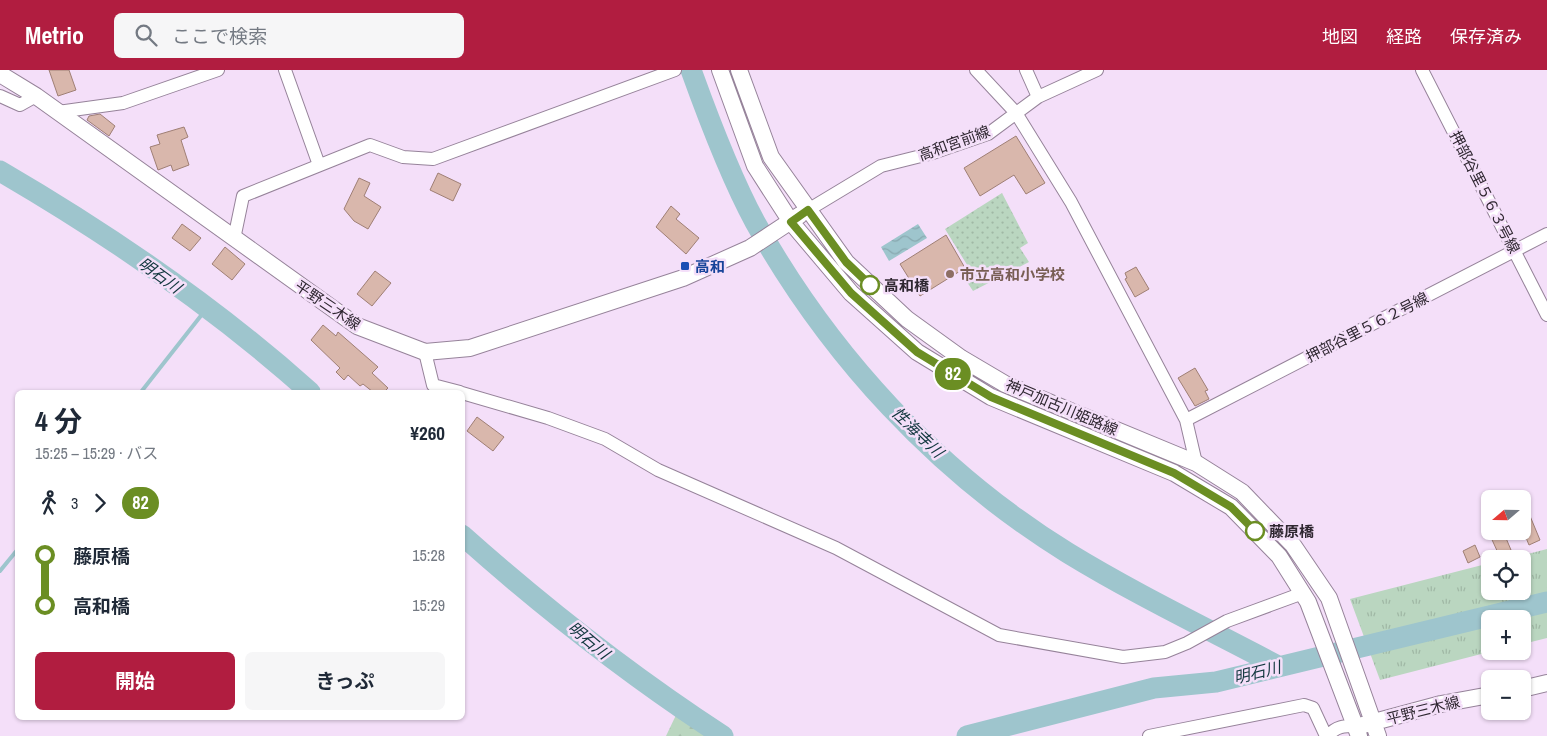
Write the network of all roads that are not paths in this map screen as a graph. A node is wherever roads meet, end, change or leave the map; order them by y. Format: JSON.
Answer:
{"nodes":[{"id":1,"x":218,"y":70,"type":"edge"},
{"id":2,"x":285,"y":70,"type":"edge"},
{"id":3,"x":675,"y":70,"type":"edge"},
{"id":4,"x":720,"y":70,"type":"edge"},
{"id":5,"x":739,"y":70,"type":"edge"},
{"id":6,"x":976,"y":70,"type":"edge"},
{"id":7,"x":1026,"y":70,"type":"edge"},
{"id":8,"x":1097,"y":70,"type":"edge"},
{"id":9,"x":1422,"y":70,"type":"edge"},
{"id":10,"x":0,"y":74,"type":"edge"},
{"id":11,"x":0,"y":96,"type":"edge"},
{"id":12,"x":36,"y":96,"type":"junction"},
{"id":13,"x":1038,"y":97,"type":"junction"},
{"id":14,"x":58,"y":112,"type":"junction"},
{"id":15,"x":1016,"y":113,"type":"junction"},
{"id":16,"x":319,"y":165,"type":"junction"},
{"id":17,"x":808,"y":210,"type":"junction"},
{"id":18,"x":791,"y":222,"type":"junction"},
{"id":19,"x":1547,"y":234,"type":"edge"},
{"id":20,"x":234,"y":239,"type":"junction"},
{"id":21,"x":1514,"y":250,"type":"junction"},
{"id":22,"x":1547,"y":315,"type":"edge"},
{"id":23,"x":425,"y":352,"type":"junction"},
{"id":24,"x":450,"y":390,"type":"edge"},
{"id":25,"x":465,"y":394,"type":"edge"},
{"id":26,"x":1186,"y":420,"type":"junction"},
{"id":27,"x":1196,"y":463,"type":"junction"},
{"id":28,"x":1305,"y":598,"type":"junction"},
{"id":29,"x":1547,"y":684,"type":"edge"},
{"id":30,"x":1531,"y":687,"type":"edge"},
{"id":31,"x":1481,"y":697,"type":"edge"},
{"id":32,"x":1375,"y":729,"type":"edge"},
{"id":33,"x":1358,"y":731,"type":"edge"},
{"id":34,"x":1148,"y":736,"type":"edge"},
{"id":35,"x":1327,"y":736,"type":"edge"}],
"edges":[{"from":1,"to":14,"type":"street"},
{"from":2,"to":16,"type":"street"},
{"from":3,"to":16,"type":"street"},
{"from":4,"to":18,"type":"main road","name":"神戸加古川姫路線"},
{"from":5,"to":17,"type":"main road","name":"神戸加古川姫路線"},
{"from":6,"to":15,"type":"street"},
{"from":7,"to":13,"type":"street"},
{"from":8,"to":13,"type":"street","name":"高和宮前線"},
{"from":9,"to":21,"type":"street","name":"押部谷里５６３号線"},
{"from":10,"to":12,"type":"main road","name":"平野三木線"},
{"from":11,"to":12,"type":"street"},
{"from":12,"to":14,"type":"main road","name":"平野三木線"},
{"from":13,"to":15,"type":"street","name":"高和宮前線"},
{"from":14,"to":20,"type":"main road","name":"平野三木線"},
{"from":15,"to":17,"type":"street","name":"高和宮前線"},
{"from":15,"to":26,"type":"street"},
{"from":16,"to":20,"type":"street"},
{"from":17,"to":18,"type":"main road","name":"平野三木線"},
{"from":17,"to":27,"type":"main road","name":"神戸加古川姫路線"},
{"from":18,"to":23,"type":"main road","name":"平野三木線"},
{"from":18,"to":28,"type":"main road","name":"神戸加古川姫路線"},
{"from":19,"to":21,"type":"street","name":"押部谷里５６２号線"},
{"from":20,"to":23,"type":"main road","name":"平野三木線"},
{"from":21,"to":22,"type":"street","name":"押部谷里５６３号線"},
{"from":21,"to":26,"type":"street","name":"押部谷里５６２号線"},
{"from":23,"to":24,"type":"street"},
{"from":25,"to":28,"type":"street"},
{"from":26,"to":27,"type":"street"},
{"from":27,"to":32,"type":"main road","name":"神戸加古川姫路線"},
{"from":28,"to":33,"type":"main road","name":"神戸加古川姫路線"},
{"from":29,"to":30,"type":"main road"},
{"from":31,"to":32,"type":"main road","name":"平野三木線"},
{"from":32,"to":33,"type":"main road","name":"平野三木線"},
{"from":33,"to":35,"type":"street"},
{"from":34,"to":35,"type":"street"}]}
